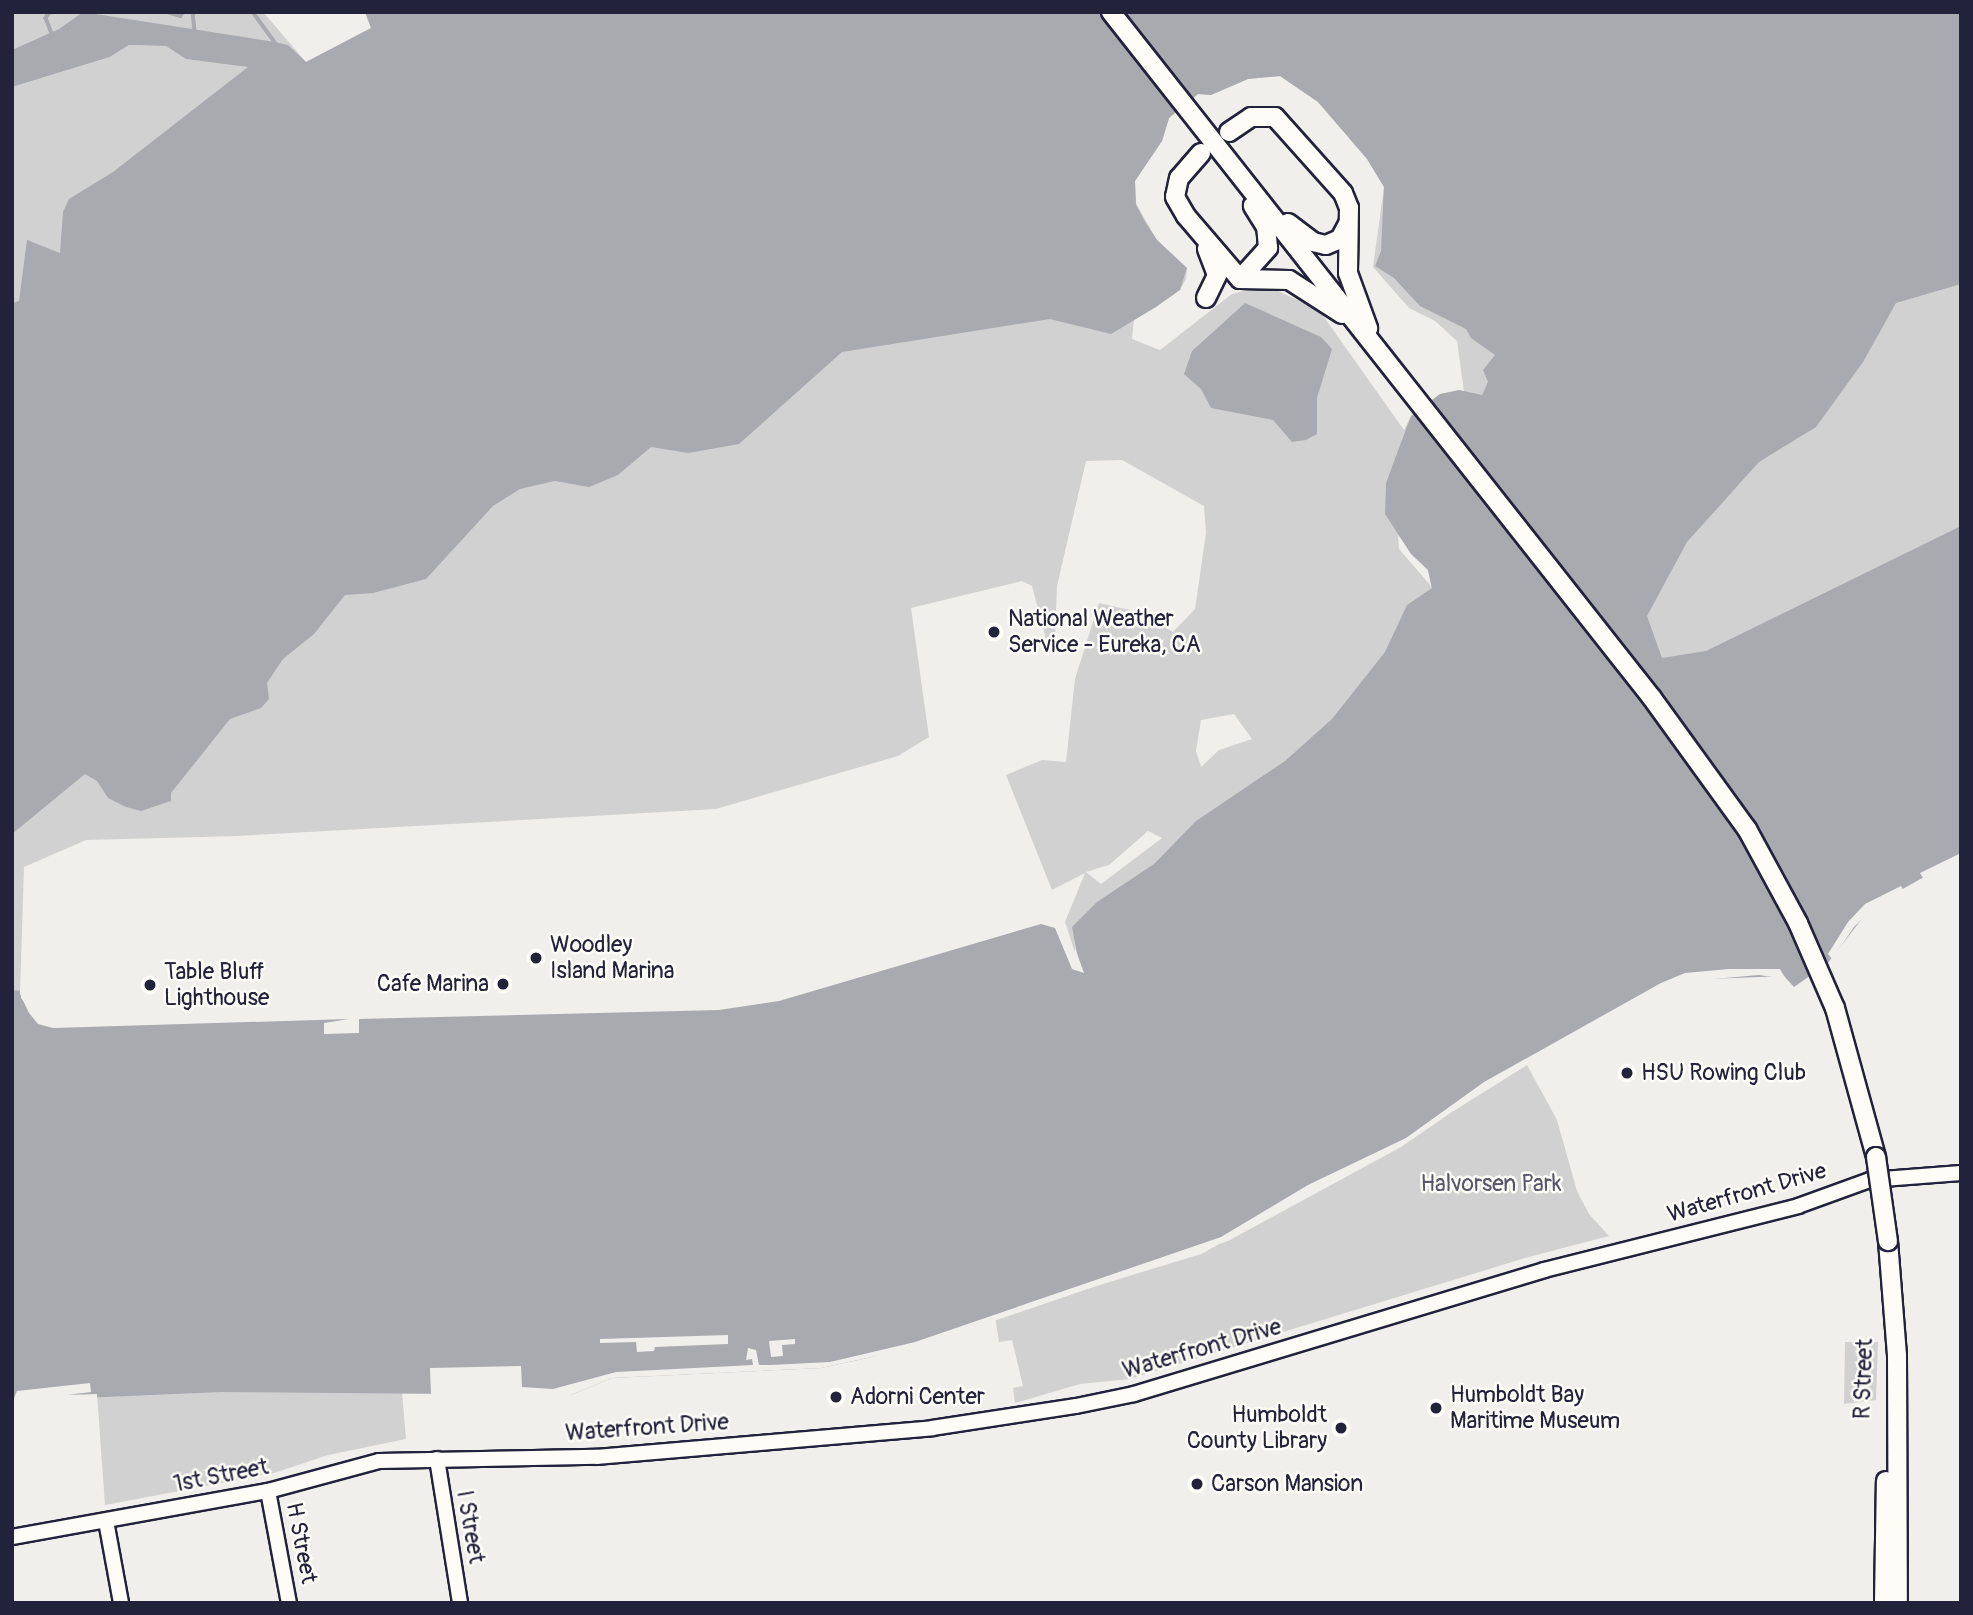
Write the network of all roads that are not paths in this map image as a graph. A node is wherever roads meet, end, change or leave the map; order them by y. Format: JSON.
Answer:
{"nodes":[{"id":1,"x":1111,"y":12,"type":"edge"},
{"id":2,"x":1229,"y":132,"type":"dead end"},
{"id":3,"x":1221,"y":150,"type":"junction"},
{"id":4,"x":1201,"y":153,"type":"dead end"},
{"id":5,"x":1261,"y":201,"type":"junction"},
{"id":6,"x":1348,"y":224,"type":"junction"},
{"id":7,"x":1199,"y":233,"type":"junction"},
{"id":8,"x":1240,"y":279,"type":"junction"},
{"id":9,"x":1206,"y":298,"type":"dead end"},
{"id":10,"x":1376,"y":348,"type":"junction"},
{"id":11,"x":1961,"y":1173,"type":"edge"},
{"id":12,"x":1892,"y":1317,"type":"junction"},
{"id":13,"x":437,"y":1459,"type":"junction"},
{"id":14,"x":268,"y":1491,"type":"junction"},
{"id":15,"x":106,"y":1521,"type":"junction"},
{"id":16,"x":12,"y":1537,"type":"edge"},
{"id":17,"x":121,"y":1603,"type":"edge"},
{"id":18,"x":289,"y":1603,"type":"edge"},
{"id":19,"x":460,"y":1603,"type":"edge"},
{"id":20,"x":1884,"y":1603,"type":"edge"},
{"id":21,"x":1898,"y":1603,"type":"edge"}],
"edges":[{"from":1,"to":3,"type":"main road"},
{"from":2,"to":6,"type":"main road"},
{"from":3,"to":5,"type":"main road"},
{"from":3,"to":8,"type":"main road"},
{"from":4,"to":7,"type":"main road"},
{"from":5,"to":6,"type":"main road"},
{"from":5,"to":10,"type":"main road"},
{"from":6,"to":10,"type":"main road"},
{"from":7,"to":8,"type":"main road"},
{"from":7,"to":9,"type":"main road"},
{"from":8,"to":10,"type":"main road"},
{"from":10,"to":12,"type":"main road","bridge":true},
{"from":11,"to":13,"type":"street","name":"Waterfront Drive"},
{"from":12,"to":20,"type":"main road","name":"R Street"},
{"from":12,"to":21,"type":"main road","name":"R Street"},
{"from":13,"to":14,"type":"street","name":"1st Street"},
{"from":13,"to":19,"type":"street","name":"I Street"},
{"from":14,"to":15,"type":"street","name":"1st Street"},
{"from":14,"to":18,"type":"street","name":"H Street"},
{"from":15,"to":16,"type":"street","name":"1st Street"},
{"from":15,"to":17,"type":"street"}]}
